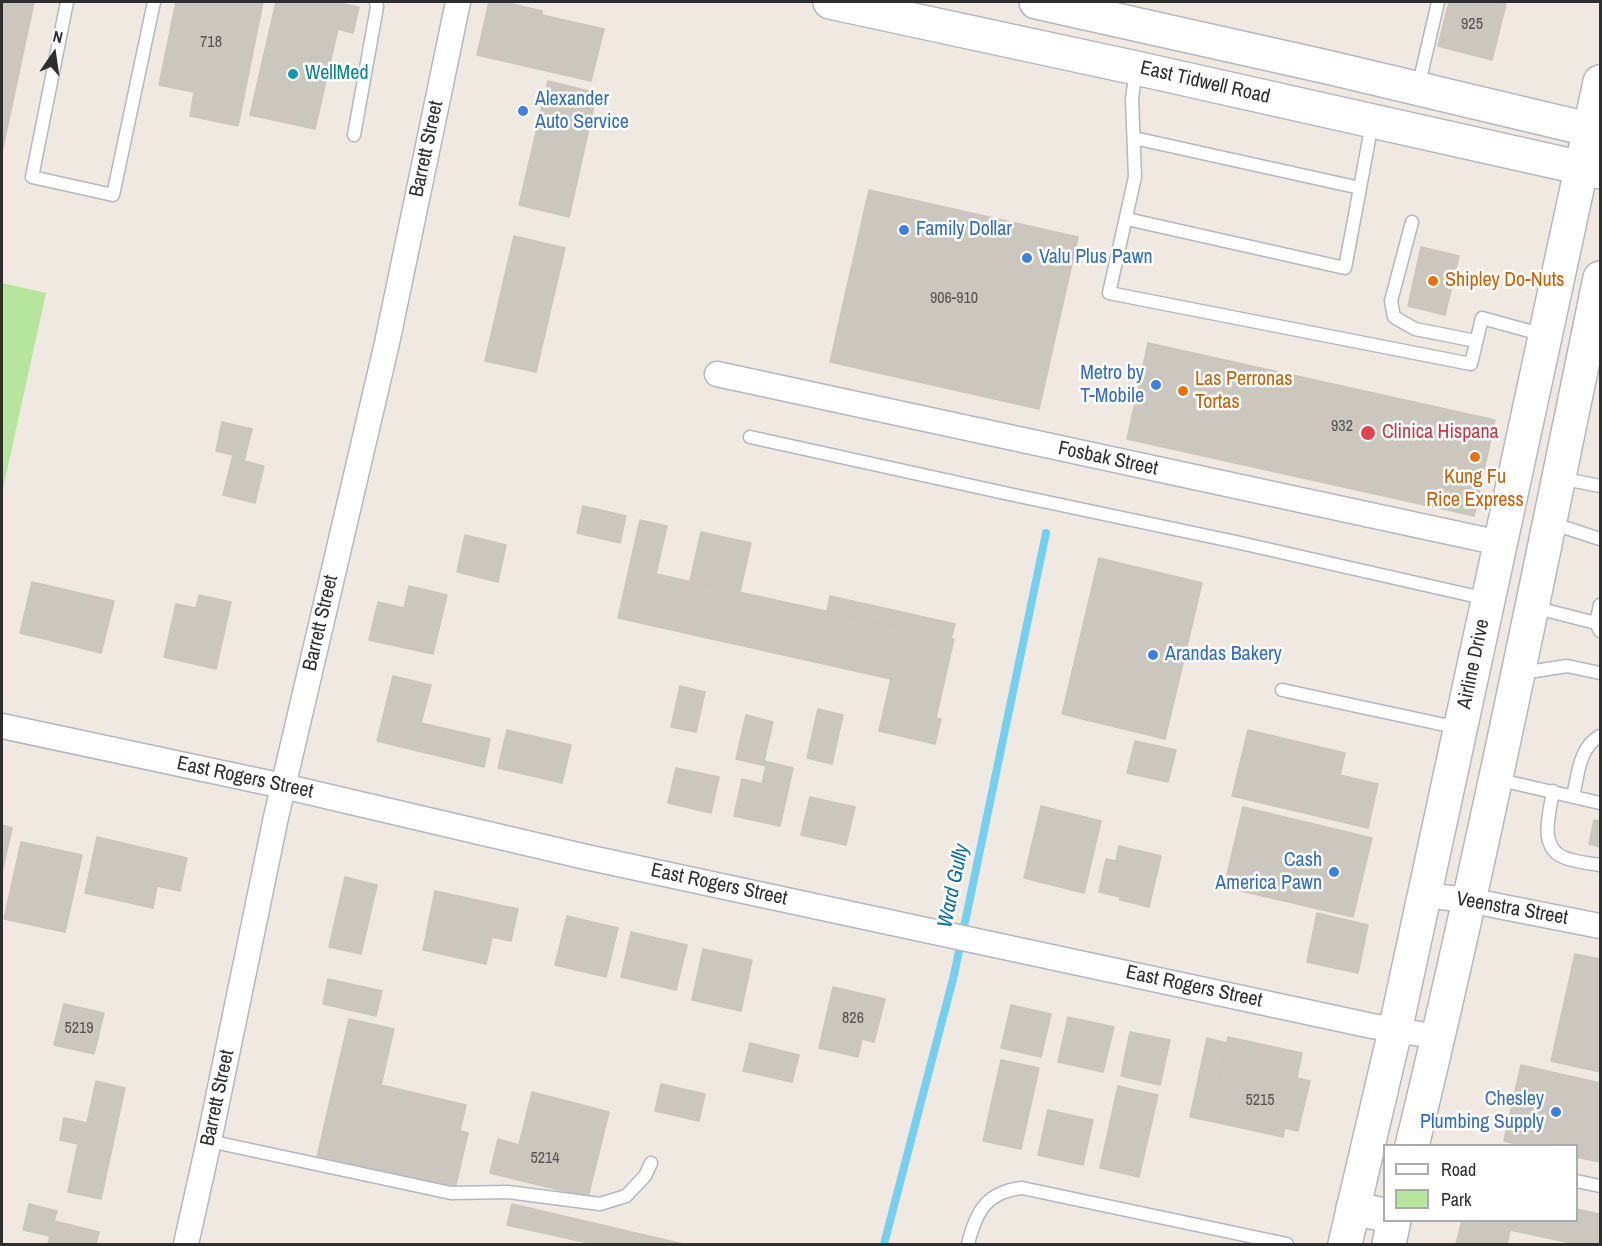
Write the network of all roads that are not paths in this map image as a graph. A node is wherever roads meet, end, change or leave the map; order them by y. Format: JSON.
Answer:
{"nodes":[{"id":1,"x":67,"y":2,"type":"edge"},
{"id":2,"x":154,"y":2,"type":"edge"},
{"id":3,"x":376,"y":2,"type":"edge"},
{"id":4,"x":458,"y":2,"type":"edge"},
{"id":5,"x":831,"y":2,"type":"edge"},
{"id":6,"x":1036,"y":2,"type":"edge"},
{"id":7,"x":1438,"y":2,"type":"edge"},
{"id":8,"x":1146,"y":27,"type":"junction"},
{"id":9,"x":1136,"y":68,"type":"junction"},
{"id":10,"x":1600,"y":82,"type":"edge"},
{"id":11,"x":1418,"y":89,"type":"junction"},
{"id":12,"x":1372,"y":122,"type":"junction"},
{"id":13,"x":1595,"y":131,"type":"edge"},
{"id":14,"x":354,"y":135,"type":"dead end"},
{"id":15,"x":1134,"y":138,"type":"junction"},
{"id":16,"x":1590,"y":170,"type":"edge"},
{"id":17,"x":1360,"y":188,"type":"junction"},
{"id":18,"x":1127,"y":219,"type":"junction"},
{"id":19,"x":1412,"y":222,"type":"dead end"},
{"id":20,"x":1600,"y":278,"type":"edge"},
{"id":21,"x":1597,"y":313,"type":"edge"},
{"id":22,"x":1545,"y":335,"type":"junction"},
{"id":23,"x":1476,"y":341,"type":"junction"},
{"id":24,"x":717,"y":374,"type":"dead end"},
{"id":25,"x":750,"y":437,"type":"dead end"},
{"id":26,"x":1559,"y":478,"type":"junction"},
{"id":27,"x":1600,"y":486,"type":"edge"},
{"id":28,"x":1550,"y":523,"type":"junction"},
{"id":29,"x":1600,"y":539,"type":"edge"},
{"id":30,"x":1500,"y":543,"type":"junction"},
{"id":31,"x":1488,"y":599,"type":"junction"},
{"id":32,"x":1600,"y":605,"type":"edge"},
{"id":33,"x":1532,"y":607,"type":"junction"},
{"id":34,"x":1598,"y":627,"type":"edge"},
{"id":35,"x":1519,"y":669,"type":"junction"},
{"id":36,"x":1600,"y":673,"type":"edge"},
{"id":37,"x":1282,"y":690,"type":"dead end"},
{"id":38,"x":2,"y":726,"type":"edge"},
{"id":39,"x":1460,"y":729,"type":"junction"},
{"id":40,"x":1600,"y":736,"type":"edge"},
{"id":41,"x":1494,"y":778,"type":"junction"},
{"id":42,"x":283,"y":786,"type":"junction"},
{"id":43,"x":1553,"y":791,"type":"junction"},
{"id":44,"x":1573,"y":796,"type":"junction"},
{"id":45,"x":1600,"y":803,"type":"edge"},
{"id":46,"x":1600,"y":866,"type":"edge"},
{"id":47,"x":1424,"y":895,"type":"junction"},
{"id":48,"x":1468,"y":900,"type":"junction"},
{"id":49,"x":1600,"y":926,"type":"edge"},
{"id":50,"x":1395,"y":1030,"type":"junction"},
{"id":51,"x":1438,"y":1037,"type":"junction"},
{"id":52,"x":209,"y":1141,"type":"junction"},
{"id":53,"x":1416,"y":1143,"type":"edge"},
{"id":54,"x":651,"y":1163,"type":"dead end"},
{"id":55,"x":1578,"y":1180,"type":"edge"},
{"id":56,"x":1600,"y":1186,"type":"edge"},
{"id":57,"x":1353,"y":1208,"type":"junction"},
{"id":58,"x":1383,"y":1215,"type":"edge"},
{"id":59,"x":1394,"y":1222,"type":"edge"},
{"id":60,"x":186,"y":1245,"type":"edge"},
{"id":61,"x":968,"y":1245,"type":"edge"},
{"id":62,"x":1287,"y":1245,"type":"edge"},
{"id":63,"x":1345,"y":1245,"type":"edge"},
{"id":64,"x":1389,"y":1245,"type":"edge"}],
"edges":[{"from":1,"to":2,"type":"lane"},
{"from":3,"to":14,"type":"lane"},
{"from":4,"to":42,"type":"street","name":"Barrett Street"},
{"from":5,"to":9,"type":"main road","name":"East Tidwell Road"},
{"from":6,"to":8,"type":"main road"},
{"from":7,"to":11,"type":"lane"},
{"from":8,"to":9,"type":"main road"},
{"from":8,"to":11,"type":"main road"},
{"from":9,"to":12,"type":"main road","name":"East Tidwell Road"},
{"from":9,"to":15,"type":"lane"},
{"from":10,"to":13,"type":"main road","name":"Airline Drive"},
{"from":11,"to":13,"type":"main road"},
{"from":12,"to":16,"type":"main road","name":"East Tidwell Road"},
{"from":12,"to":17,"type":"lane"},
{"from":13,"to":16,"type":"main road","name":"Airline Drive"},
{"from":15,"to":17,"type":"lane"},
{"from":15,"to":18,"type":"lane"},
{"from":16,"to":22,"type":"main road","name":"Airline Drive"},
{"from":17,"to":18,"type":"lane"},
{"from":18,"to":23,"type":"lane"},
{"from":19,"to":23,"type":"lane"},
{"from":20,"to":21,"type":"main road"},
{"from":21,"to":26,"type":"main road"},
{"from":22,"to":23,"type":"lane"},
{"from":22,"to":30,"type":"main road","name":"Airline Drive"},
{"from":24,"to":30,"type":"street","name":"Fosbak Street"},
{"from":25,"to":31,"type":"lane"},
{"from":26,"to":27,"type":"lane"},
{"from":26,"to":28,"type":"main road"},
{"from":28,"to":29,"type":"lane"},
{"from":28,"to":33,"type":"main road"},
{"from":30,"to":31,"type":"main road","name":"Airline Drive"},
{"from":31,"to":33,"type":"main road"},
{"from":31,"to":39,"type":"main road","name":"Airline Drive"},
{"from":32,"to":34,"type":"lane"},
{"from":33,"to":34,"type":"lane"},
{"from":33,"to":35,"type":"main road"},
{"from":35,"to":36,"type":"lane"},
{"from":35,"to":41,"type":"main road"},
{"from":37,"to":39,"type":"lane"},
{"from":38,"to":42,"type":"street","name":"East Rogers Street"},
{"from":39,"to":47,"type":"main road","name":"Airline Drive"},
{"from":40,"to":44,"type":"lane"},
{"from":41,"to":43,"type":"lane"},
{"from":41,"to":48,"type":"main road"},
{"from":42,"to":50,"type":"street","name":"East Rogers Street"},
{"from":42,"to":52,"type":"street","name":"Barrett Street"},
{"from":43,"to":44,"type":"lane"},
{"from":43,"to":46,"type":"lane"},
{"from":44,"to":45,"type":"lane"},
{"from":47,"to":48,"type":"street","name":"Veenstra Street"},
{"from":47,"to":50,"type":"main road","name":"Airline Drive"},
{"from":48,"to":49,"type":"street","name":"Veenstra Street"},
{"from":48,"to":51,"type":"main road"},
{"from":50,"to":51,"type":"street","name":"East Rogers Street"},
{"from":50,"to":57,"type":"main road","name":"Airline Drive"},
{"from":51,"to":53,"type":"main road"},
{"from":52,"to":54,"type":"lane"},
{"from":52,"to":60,"type":"street","name":"Barrett Street"},
{"from":55,"to":56,"type":"lane"},
{"from":57,"to":58,"type":"main road"},
{"from":57,"to":63,"type":"main road","name":"Airline Drive"},
{"from":59,"to":64,"type":"main road"},
{"from":61,"to":62,"type":"lane"}]}
